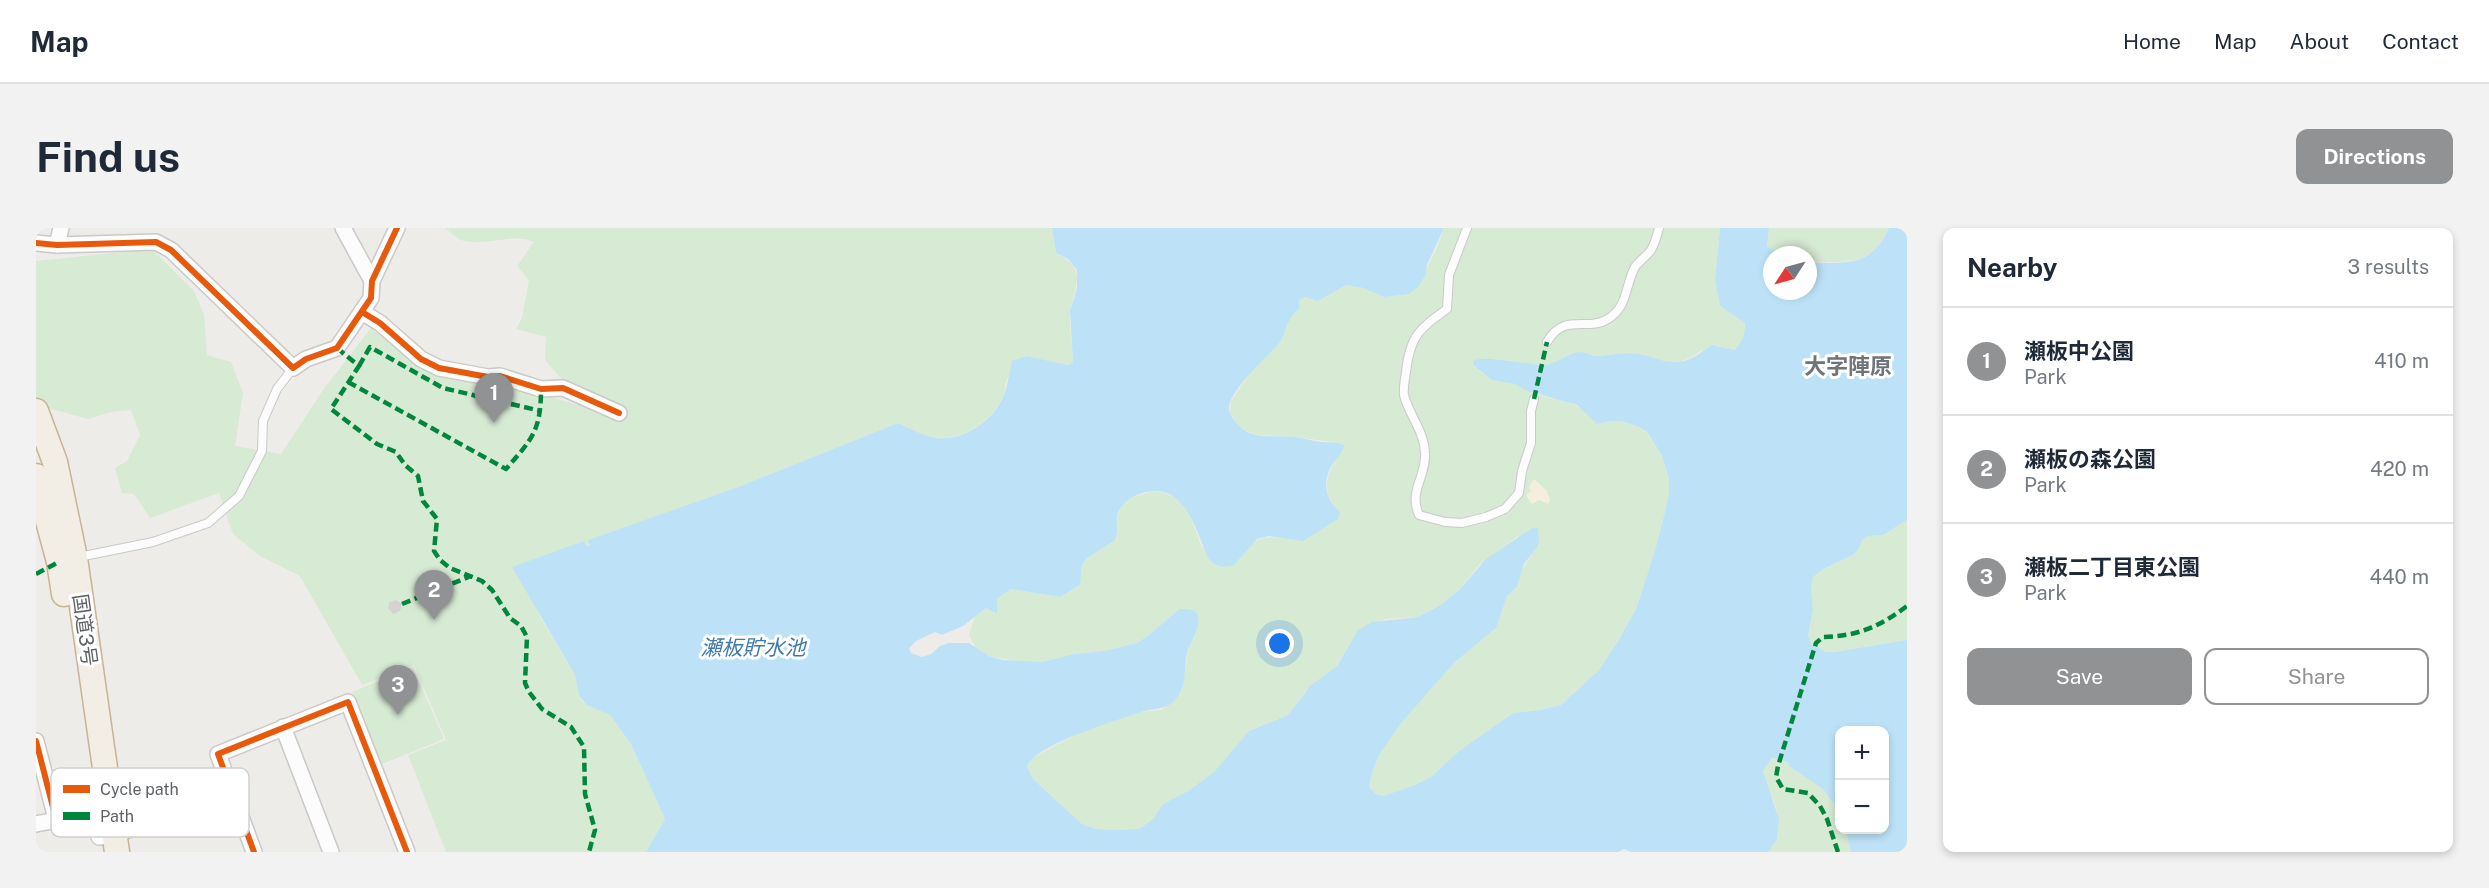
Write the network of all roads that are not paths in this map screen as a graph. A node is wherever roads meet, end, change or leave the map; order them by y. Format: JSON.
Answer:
{"nodes":[{"id":1,"x":61,"y":228,"type":"edge"},
{"id":2,"x":343,"y":228,"type":"edge"},
{"id":3,"x":397,"y":228,"type":"edge"},
{"id":4,"x":1467,"y":228,"type":"edge"},
{"id":5,"x":1659,"y":228,"type":"edge"},
{"id":6,"x":36,"y":243,"type":"edge"},
{"id":7,"x":57,"y":245,"type":"junction"},
{"id":8,"x":372,"y":281,"type":"junction"},
{"id":9,"x":362,"y":312,"type":"junction"},
{"id":10,"x":1547,"y":342,"type":"dead end"},
{"id":11,"x":293,"y":368,"type":"junction"},
{"id":12,"x":1534,"y":399,"type":"dead end"},
{"id":13,"x":36,"y":411,"type":"edge"},
{"id":14,"x":619,"y":413,"type":"dead end"},
{"id":15,"x":36,"y":476,"type":"edge"},
{"id":16,"x":75,"y":558,"type":"junction"},
{"id":17,"x":283,"y":727,"type":"junction"},
{"id":18,"x":36,"y":741,"type":"edge"},
{"id":19,"x":95,"y":768,"type":"edge"},
{"id":20,"x":98,"y":768,"type":"edge"},
{"id":21,"x":223,"y":768,"type":"edge"},
{"id":22,"x":51,"y":800,"type":"edge"},
{"id":23,"x":51,"y":820,"type":"edge"},
{"id":24,"x":36,"y":824,"type":"edge"},
{"id":25,"x":124,"y":837,"type":"edge"},
{"id":26,"x":248,"y":837,"type":"edge"},
{"id":27,"x":108,"y":844,"type":"edge"},
{"id":28,"x":254,"y":852,"type":"edge"},
{"id":29,"x":331,"y":852,"type":"edge"},
{"id":30,"x":407,"y":852,"type":"edge"}],
"edges":[{"from":1,"to":7,"type":"street"},
{"from":2,"to":8,"type":"street"},
{"from":3,"to":8,"type":"street"},
{"from":4,"to":12,"type":"lane"},
{"from":5,"to":10,"type":"lane"},
{"from":6,"to":7,"type":"street"},
{"from":7,"to":11,"type":"street"},
{"from":8,"to":9,"type":"street"},
{"from":9,"to":11,"type":"street"},
{"from":9,"to":14,"type":"street"},
{"from":11,"to":16,"type":"lane"},
{"from":13,"to":16,"type":"highway","name":"国道3号"},
{"from":15,"to":19,"type":"highway","name":"国道3号"},
{"from":16,"to":20,"type":"highway","name":"国道3号"},
{"from":17,"to":21,"type":"street"},
{"from":17,"to":29,"type":"street"},
{"from":17,"to":30,"type":"street"},
{"from":18,"to":22,"type":"street"},
{"from":23,"to":24,"type":"street"},
{"from":25,"to":27,"type":"street"},
{"from":26,"to":28,"type":"street"}]}
